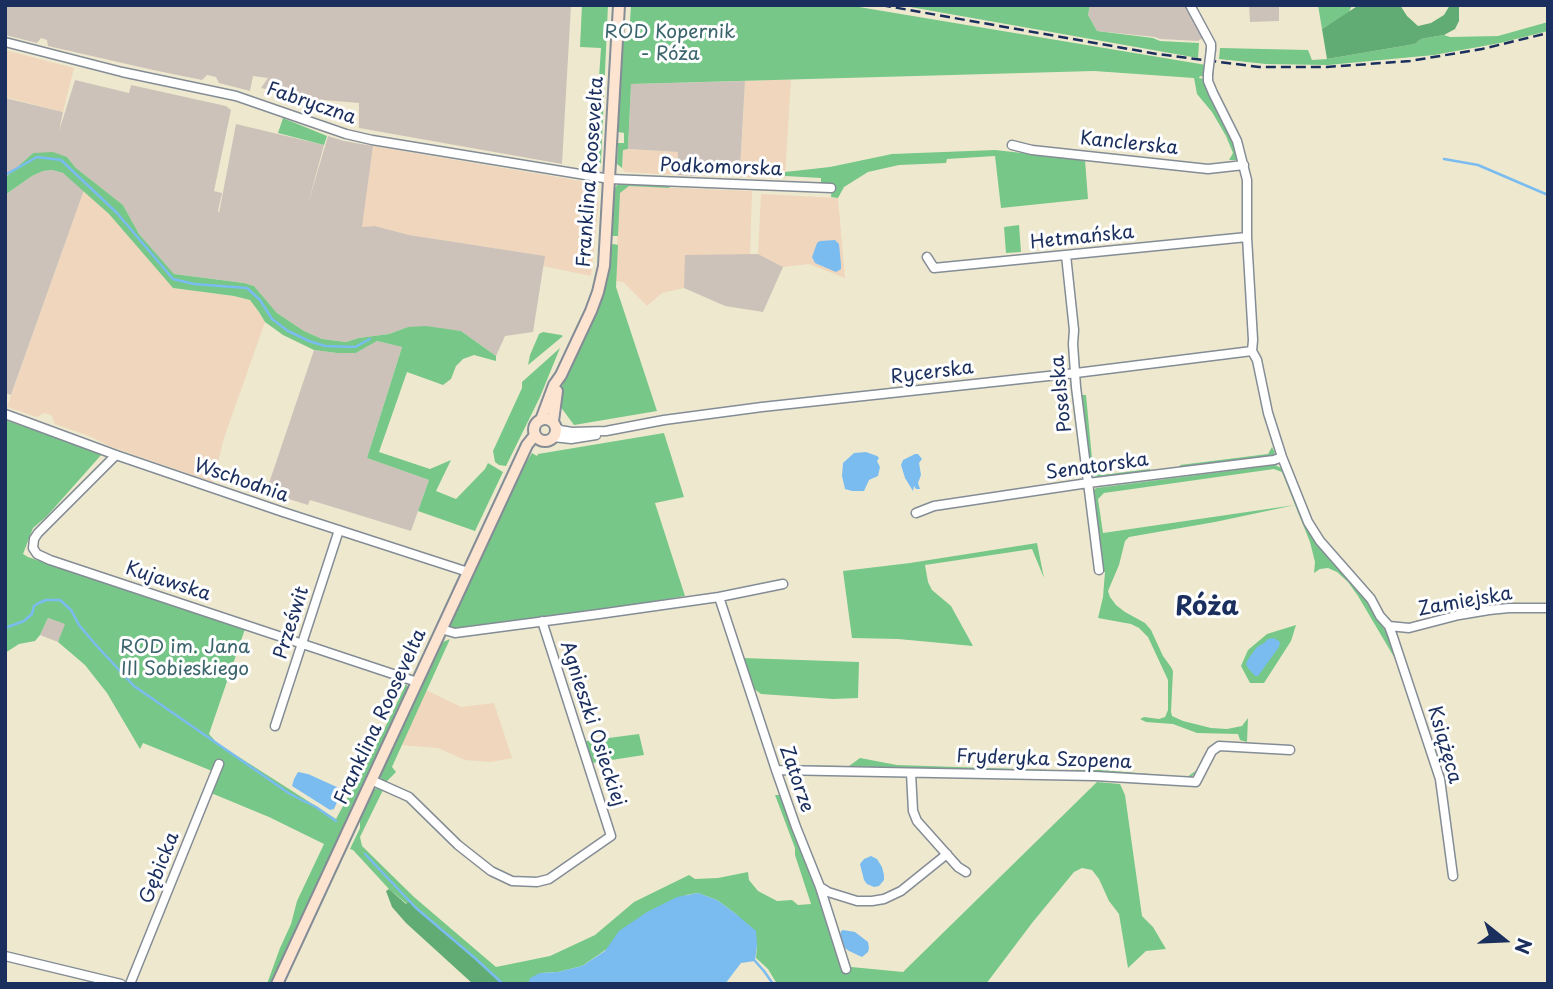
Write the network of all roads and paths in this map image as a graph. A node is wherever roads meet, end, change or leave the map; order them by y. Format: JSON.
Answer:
{"nodes":[{"id":1,"x":619,"y":5,"type":"edge"},
{"id":2,"x":1190,"y":5,"type":"edge"},
{"id":3,"x":5,"y":42,"type":"edge"},
{"id":4,"x":1012,"y":145,"type":"dead end"},
{"id":5,"x":1244,"y":165,"type":"junction"},
{"id":6,"x":610,"y":179,"type":"junction"},
{"id":7,"x":831,"y":188,"type":"dead end"},
{"id":8,"x":1247,"y":237,"type":"junction"},
{"id":9,"x":1066,"y":255,"type":"junction"},
{"id":10,"x":928,"y":257,"type":"dead end"},
{"id":11,"x":1252,"y":351,"type":"junction"},
{"id":12,"x":1076,"y":373,"type":"junction"},
{"id":13,"x":5,"y":414,"type":"edge"},
{"id":14,"x":547,"y":430,"type":"junction"},
{"id":15,"x":116,"y":455,"type":"junction"},
{"id":16,"x":1282,"y":457,"type":"junction"},
{"id":17,"x":1088,"y":483,"type":"junction"},
{"id":18,"x":916,"y":513,"type":"dead end"},
{"id":19,"x":339,"y":530,"type":"junction"},
{"id":20,"x":1099,"y":570,"type":"dead end"},
{"id":21,"x":468,"y":572,"type":"junction"},
{"id":22,"x":783,"y":584,"type":"dead end"},
{"id":23,"x":719,"y":597,"type":"junction"},
{"id":24,"x":1548,"y":608,"type":"edge"},
{"id":25,"x":542,"y":621,"type":"junction"},
{"id":26,"x":1389,"y":626,"type":"junction"},
{"id":27,"x":442,"y":629,"type":"junction"},
{"id":28,"x":302,"y":643,"type":"junction"},
{"id":29,"x":417,"y":682,"type":"junction"},
{"id":30,"x":275,"y":726,"type":"dead end"},
{"id":31,"x":1290,"y":750,"type":"dead end"},
{"id":32,"x":219,"y":764,"type":"dead end"},
{"id":33,"x":776,"y":770,"type":"junction"},
{"id":34,"x":911,"y":773,"type":"junction"},
{"id":35,"x":371,"y":780,"type":"junction"},
{"id":36,"x":947,"y":854,"type":"junction"},
{"id":37,"x":966,"y":872,"type":"dead end"},
{"id":38,"x":1453,"y":876,"type":"dead end"},
{"id":39,"x":820,"y":887,"type":"junction"},
{"id":40,"x":5,"y":956,"type":"edge"},
{"id":41,"x":846,"y":969,"type":"dead end"},
{"id":42,"x":121,"y":984,"type":"edge"},
{"id":43,"x":130,"y":984,"type":"edge"},
{"id":44,"x":276,"y":984,"type":"edge"}],
"edges":[{"from":1,"to":6,"type":"street","name":"Franklina Roosevelta"},
{"from":2,"to":5,"type":"street","bridge":true},
{"from":3,"to":6,"type":"street","name":"Fabryczna"},
{"from":4,"to":5,"type":"street","name":"Kanclerska"},
{"from":5,"to":8,"type":"street"},
{"from":6,"to":7,"type":"street","name":"Podkomorska"},
{"from":6,"to":14,"type":"street","name":"Franklina Roosevelta"},
{"from":8,"to":9,"type":"street","name":"Hetmańska"},
{"from":8,"to":11,"type":"street"},
{"from":9,"to":10,"type":"street","name":"Hetmańska"},
{"from":9,"to":12,"type":"street","name":"Poselska"},
{"from":11,"to":12,"type":"street","name":"Rycerska"},
{"from":11,"to":16,"type":"street","name":"Książęca"},
{"from":12,"to":14,"type":"street","name":"Rycerska"},
{"from":12,"to":17,"type":"street","name":"Poselska"},
{"from":13,"to":15,"type":"street","name":"Wschodnia"},
{"from":14,"to":21,"type":"street","name":"Franklina Roosevelta"},
{"from":15,"to":19,"type":"street","name":"Wschodnia"},
{"from":15,"to":28,"type":"street","name":"Kujawska"},
{"from":16,"to":17,"type":"street","name":"Senatorska"},
{"from":16,"to":26,"type":"street","name":"Książęca"},
{"from":17,"to":18,"type":"street","name":"Senatorska"},
{"from":17,"to":20,"type":"street","name":"Poselska"},
{"from":19,"to":21,"type":"street","name":"Wschodnia"},
{"from":19,"to":28,"type":"street","name":"Prześwit"},
{"from":21,"to":27,"type":"street","name":"Franklina Roosevelta"},
{"from":22,"to":23,"type":"street"},
{"from":23,"to":25,"type":"street"},
{"from":23,"to":33,"type":"street","name":"Zatorze"},
{"from":24,"to":26,"type":"street","name":"Zamiejska"},
{"from":25,"to":27,"type":"street"},
{"from":25,"to":35,"type":"street","name":"Agnieszki Osieckiej"},
{"from":26,"to":38,"type":"street","name":"Książęca"},
{"from":27,"to":29,"type":"street","name":"Franklina Roosevelta"},
{"from":28,"to":29,"type":"street","name":"Kujawska"},
{"from":28,"to":30,"type":"street","name":"Prześwit"},
{"from":29,"to":35,"type":"street","name":"Franklina Roosevelta"},
{"from":31,"to":34,"type":"street","name":"Fryderyka Szopena"},
{"from":32,"to":43,"type":"street","name":"Gębicka"},
{"from":33,"to":34,"type":"street","name":"Fryderyka Szopena"},
{"from":33,"to":39,"type":"street","name":"Zatorze"},
{"from":34,"to":36,"type":"street"},
{"from":35,"to":44,"type":"street","name":"Franklina Roosevelta"},
{"from":36,"to":37,"type":"street"},
{"from":36,"to":39,"type":"street"},
{"from":39,"to":41,"type":"street","name":"Zatorze"},
{"from":40,"to":42,"type":"street"}]}
